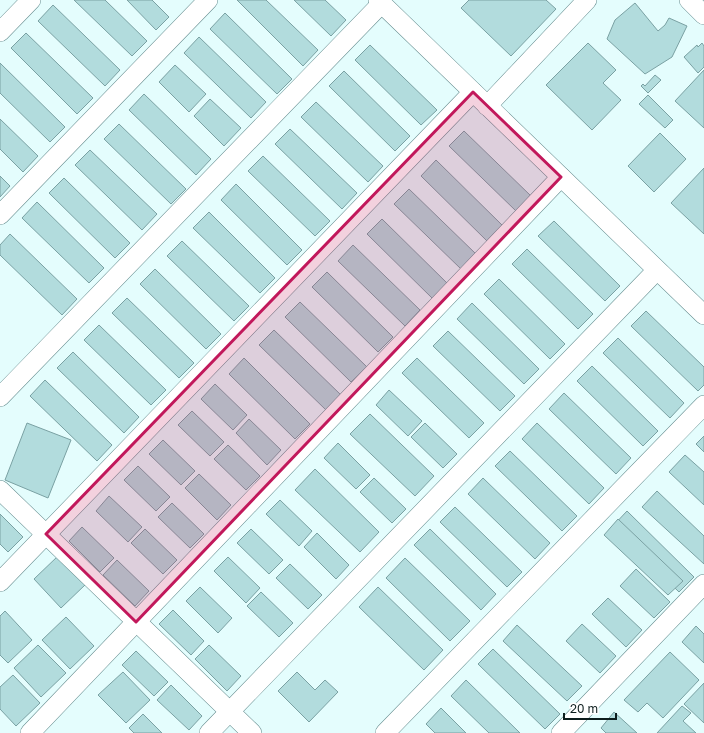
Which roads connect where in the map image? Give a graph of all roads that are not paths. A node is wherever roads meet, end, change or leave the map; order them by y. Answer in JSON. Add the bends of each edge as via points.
{"nodes":[{"id":1,"x":31,"y":0,"type":"edge"},
{"id":2,"x":208,"y":0,"type":"edge"},
{"id":3,"x":587,"y":0,"type":"edge"},
{"id":4,"x":689,"y":0,"type":"edge"},
{"id":5,"x":380,"y":2,"type":"edge"},
{"id":6,"x":704,"y":15,"type":"edge"},
{"id":7,"x":0,"y":32,"type":"edge"},
{"id":8,"x":473,"y":92,"type":"junction"},
{"id":9,"x":487,"y":106,"type":"junction"},
{"id":10,"x":561,"y":177,"type":"junction"},
{"id":11,"x":0,"y":215,"type":"edge"},
{"id":12,"x":657,"y":270,"type":"junction"},
{"id":13,"x":702,"y":309,"type":"edge"},
{"id":14,"x":0,"y":397,"type":"edge"},
{"id":15,"x":704,"y":405,"type":"edge"},
{"id":16,"x":0,"y":490,"type":"edge"},
{"id":17,"x":46,"y":534,"type":"junction"},
{"id":18,"x":0,"y":582,"type":"edge"},
{"id":19,"x":704,"y":584,"type":"edge"},
{"id":20,"x":136,"y":622,"type":"junction"},
{"id":21,"x":229,"y":712,"type":"junction"},
{"id":22,"x":30,"y":733,"type":"edge"},
{"id":23,"x":209,"y":733,"type":"edge"},
{"id":24,"x":252,"y":733,"type":"edge"},
{"id":25,"x":386,"y":733,"type":"edge"},
{"id":26,"x":561,"y":733,"type":"edge"}],
"edges":[{"from":1,"to":7,"type":"street"},
{"from":2,"to":11,"type":"street"},
{"from":3,"to":9,"type":"street"},
{"from":4,"to":6,"type":"street"},
{"from":5,"to":8,"type":"street"},
{"from":5,"to":14,"type":"street"},
{"from":8,"to":9,"type":"street"},
{"from":8,"to":17,"type":"street"},
{"from":9,"to":10,"type":"street"},
{"from":10,"to":12,"type":"street"},
{"from":10,"to":20,"type":"street"},
{"from":12,"to":13,"type":"street"},
{"from":12,"to":21,"type":"street"},
{"from":15,"to":25,"type":"street"},
{"from":16,"to":17,"type":"street"},
{"from":17,"to":18,"type":"street"},
{"from":17,"to":20,"type":"street"},
{"from":19,"to":26,"type":"street"},
{"from":20,"to":21,"type":"street"},
{"from":20,"to":22,"type":"street"},
{"from":21,"to":23,"type":"street"},
{"from":21,"to":24,"type":"street"}]}
